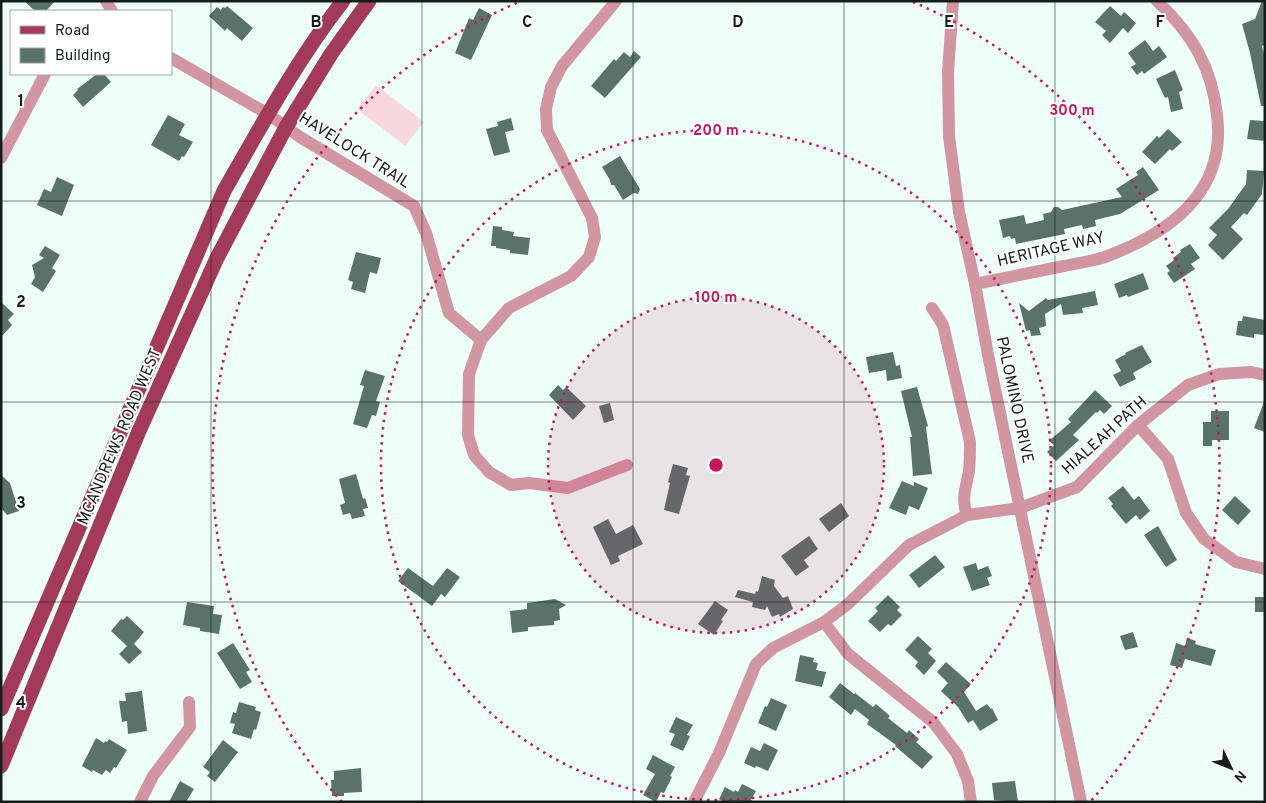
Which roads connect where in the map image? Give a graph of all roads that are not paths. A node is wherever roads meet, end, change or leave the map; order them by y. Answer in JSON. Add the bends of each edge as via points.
{"nodes":[{"id":1,"x":343,"y":1,"type":"edge"},
{"id":2,"x":369,"y":1,"type":"edge"},
{"id":3,"x":616,"y":1,"type":"edge"},
{"id":4,"x":953,"y":1,"type":"edge"},
{"id":5,"x":1157,"y":1,"type":"edge"},
{"id":6,"x":172,"y":59,"type":"edge"},
{"id":7,"x":44,"y":75,"type":"edge"},
{"id":8,"x":268,"y":114,"type":"junction"},
{"id":9,"x":286,"y":127,"type":"junction"},
{"id":10,"x":1,"y":158,"type":"edge"},
{"id":11,"x":975,"y":284,"type":"junction"},
{"id":12,"x":932,"y":308,"type":"dead end"},
{"id":13,"x":481,"y":340,"type":"junction"},
{"id":14,"x":1265,"y":375,"type":"edge"},
{"id":15,"x":1138,"y":425,"type":"junction"},
{"id":16,"x":627,"y":465,"type":"dead end"},
{"id":17,"x":1020,"y":508,"type":"junction"},
{"id":18,"x":967,"y":515,"type":"junction"},
{"id":19,"x":1265,"y":570,"type":"edge"},
{"id":20,"x":824,"y":622,"type":"junction"},
{"id":21,"x":190,"y":702,"type":"dead end"},
{"id":22,"x":1,"y":708,"type":"edge"},
{"id":23,"x":1,"y":766,"type":"edge"},
{"id":24,"x":140,"y":802,"type":"edge"},
{"id":25,"x":694,"y":802,"type":"edge"},
{"id":26,"x":971,"y":802,"type":"edge"},
{"id":27,"x":1081,"y":802,"type":"edge"}],
"edges":[{"from":1,"to":8,"type":"main road","name":"MCANDREWS ROAD WEST"},
{"from":2,"to":9,"type":"main road","name":"MCANDREWS ROAD WEST"},
{"from":3,"to":13,"type":"street","via":[[562,66],[551,87],[546,109],[547,130],[592,218],[595,237],[589,257],[571,276],[509,308]]},
{"from":4,"to":11,"type":"street","name":"PALOMINO DRIVE","via":[[948,72],[949,136],[959,212]]},
{"from":5,"to":11,"type":"street","name":"HERITAGE WAY","via":[[1190,38],[1205,64],[1215,94],[1219,127],[1216,159],[1204,188],[1186,211],[1160,232],[1104,257]]},
{"from":6,"to":8,"type":"street","name":"HAVELOCK TRAIL"},
{"from":7,"to":10,"type":"street"},
{"from":8,"to":9,"type":"street","name":"HAVELOCK TRAIL"},
{"from":8,"to":22,"type":"main road","name":"MCANDREWS ROAD WEST","via":[[224,191]]},
{"from":9,"to":13,"type":"street","name":"HAVELOCK TRAIL","via":[[414,206],[426,233],[449,313]]},
{"from":9,"to":23,"type":"main road","name":"MCANDREWS ROAD WEST","via":[[217,258],[139,431]]},
{"from":11,"to":17,"type":"street","name":"PALOMINO DRIVE"},
{"from":12,"to":18,"type":"street","via":[[943,325],[970,442],[971,458],[964,492]]},
{"from":13,"to":16,"type":"street","via":[[469,374],[468,435],[474,455],[489,472],[510,484],[568,488]]},
{"from":14,"to":15,"type":"street","name":"HIALEAH PATH","via":[[1251,372],[1219,374],[1188,385]]},
{"from":15,"to":17,"type":"street","name":"HIALEAH PATH","via":[[1077,487]]},
{"from":15,"to":19,"type":"street","via":[[1168,459],[1186,512],[1204,539],[1236,562]]},
{"from":17,"to":18,"type":"street","name":"HIALEAH PATH"},
{"from":17,"to":27,"type":"street","name":"PALOMINO DRIVE"},
{"from":18,"to":20,"type":"street","name":"HIALEAH PATH","via":[[909,545],[848,604]]},
{"from":20,"to":25,"type":"street","name":"HIALEAH PATH","via":[[773,648],[756,664],[719,753]]},
{"from":20,"to":26,"type":"street","via":[[848,654],[933,722],[957,754],[968,781]]},
{"from":21,"to":24,"type":"street","via":[[190,727],[152,776]]}]}
